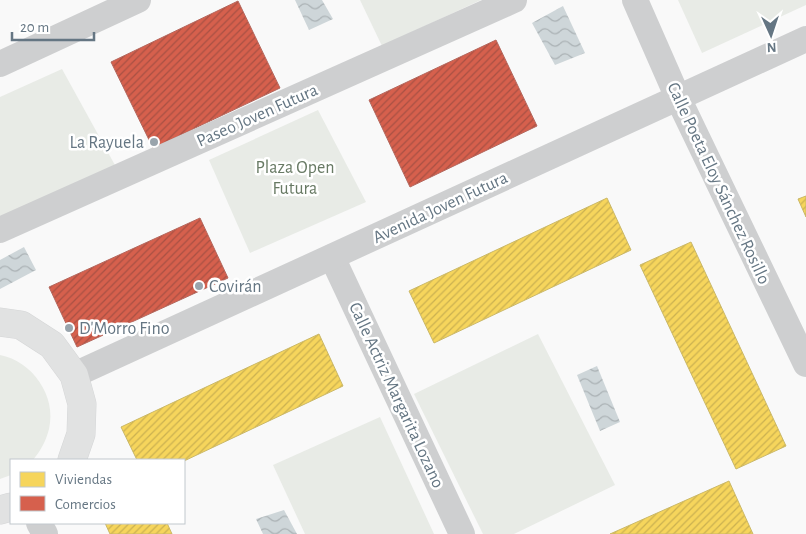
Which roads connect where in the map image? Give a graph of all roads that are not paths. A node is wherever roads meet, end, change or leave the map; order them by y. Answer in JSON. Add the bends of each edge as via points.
{"nodes":[{"id":1,"x":138,"y":0,"type":"edge"},
{"id":2,"x":514,"y":0,"type":"edge"},
{"id":3,"x":635,"y":0,"type":"edge"},
{"id":4,"x":806,"y":39,"type":"edge"},
{"id":5,"x":0,"y":64,"type":"edge"},
{"id":6,"x":678,"y":98,"type":"junction"},
{"id":7,"x":0,"y":230,"type":"edge"},
{"id":8,"x":332,"y":257,"type":"junction"},
{"id":9,"x":0,"y":322,"type":"edge"},
{"id":10,"x":806,"y":364,"type":"edge"},
{"id":11,"x":74,"y":375,"type":"junction"},
{"id":12,"x":72,"y":459,"type":"edge"},
{"id":13,"x":462,"y":534,"type":"edge"}],
"edges":[{"from":1,"to":5,"type":"street"},
{"from":2,"to":7,"type":"street","name":"Paseo Joven Futura"},
{"from":3,"to":6,"type":"street","name":"Calle Poeta Eloy Sánchez Rosillo"},
{"from":4,"to":6,"type":"street","name":"Avenida Joven Futura"},
{"from":6,"to":8,"type":"street","name":"Avenida Joven Futura"},
{"from":6,"to":10,"type":"street","name":"Calle Poeta Eloy Sánchez Rosillo"},
{"from":8,"to":11,"type":"street","name":"Avenida Joven Futura"},
{"from":8,"to":13,"type":"street","name":"Calle Actriz Margarita Lozano"},
{"from":9,"to":11,"type":"street","via":[[21,325],[52,345]]},
{"from":11,"to":12,"type":"street","via":[[82,404],[82,424]]}]}
